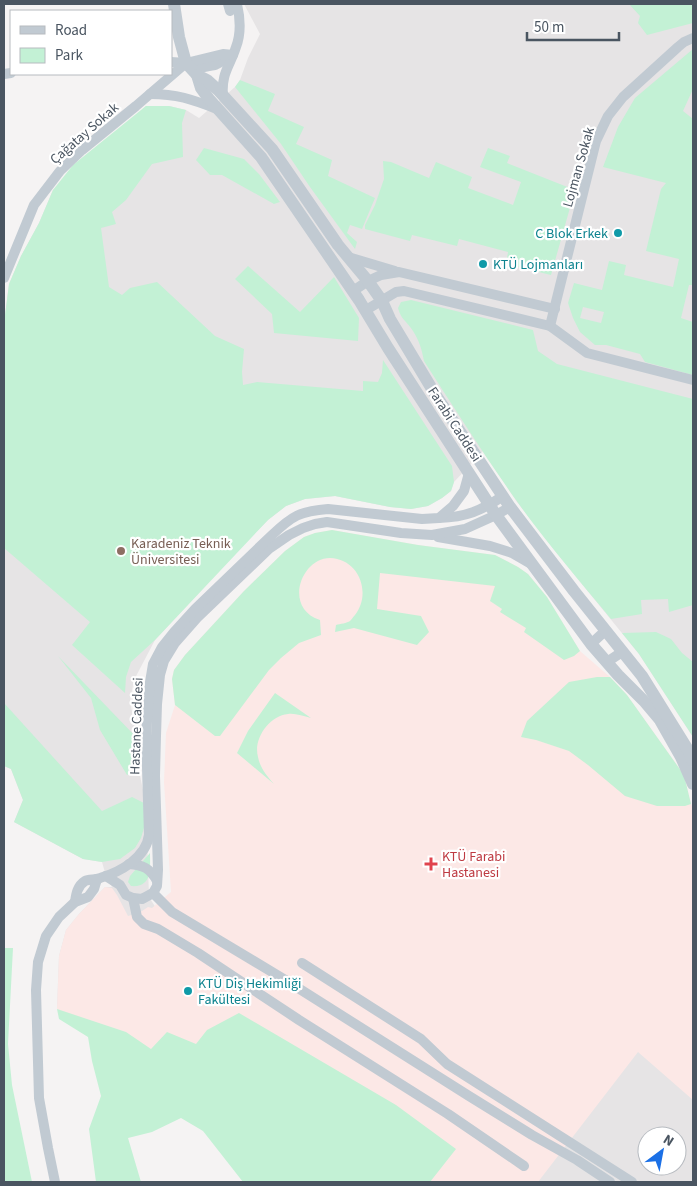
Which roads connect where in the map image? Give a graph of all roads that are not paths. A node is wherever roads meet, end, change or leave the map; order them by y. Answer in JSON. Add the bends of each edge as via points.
{"nodes":[{"id":1,"x":174,"y":4,"type":"edge"},
{"id":2,"x":231,"y":6,"type":"edge"},
{"id":3,"x":693,"y":38,"type":"edge"},
{"id":4,"x":232,"y":55,"type":"junction"},
{"id":5,"x":172,"y":62,"type":"edge"},
{"id":6,"x":186,"y":63,"type":"junction"},
{"id":7,"x":197,"y":76,"type":"junction"},
{"id":8,"x":150,"y":94,"type":"junction"},
{"id":9,"x":223,"y":96,"type":"junction"},
{"id":10,"x":218,"y":109,"type":"junction"},
{"id":11,"x":348,"y":257,"type":"junction"},
{"id":12,"x":399,"y":272,"type":"junction"},
{"id":13,"x":4,"y":278,"type":"edge"},
{"id":14,"x":368,"y":281,"type":"junction"},
{"id":15,"x":353,"y":291,"type":"junction"},
{"id":16,"x":382,"y":301,"type":"junction"},
{"id":17,"x":366,"y":310,"type":"junction"},
{"id":18,"x":555,"y":310,"type":"junction"},
{"id":19,"x":550,"y":326,"type":"junction"},
{"id":20,"x":693,"y":380,"type":"edge"},
{"id":21,"x":469,"y":473,"type":"junction"},
{"id":22,"x":506,"y":501,"type":"junction"},
{"id":23,"x":493,"y":510,"type":"junction"},
{"id":24,"x":440,"y":518,"type":"junction"},
{"id":25,"x":432,"y":536,"type":"junction"},
{"id":26,"x":535,"y":566,"type":"junction"},
{"id":27,"x":605,"y":631,"type":"junction"},
{"id":28,"x":591,"y":644,"type":"junction"},
{"id":29,"x":622,"y":652,"type":"junction"},
{"id":30,"x":607,"y":662,"type":"junction"},
{"id":31,"x":693,"y":761,"type":"edge"},
{"id":32,"x":693,"y":784,"type":"edge"},
{"id":33,"x":125,"y":867,"type":"junction"},
{"id":34,"x":101,"y":878,"type":"junction"},
{"id":35,"x":157,"y":881,"type":"junction"},
{"id":36,"x":120,"y":885,"type":"junction"},
{"id":37,"x":153,"y":893,"type":"junction"},
{"id":38,"x":133,"y":898,"type":"junction"},
{"id":39,"x":302,"y":963,"type":"dead end"},
{"id":40,"x":524,"y":1166,"type":"dead end"},
{"id":41,"x":55,"y":1182,"type":"edge"},
{"id":42,"x":610,"y":1182,"type":"edge"},
{"id":43,"x":632,"y":1182,"type":"edge"}],
"edges":[{"from":1,"to":6,"type":"street","name":"Farabi Caddesi"},
{"from":2,"to":4,"type":"street","via":[[240,14],[237,45]]},
{"from":3,"to":18,"type":"street","name":"Lojman Sokak","via":[[678,47],[608,116],[596,140]]},
{"from":4,"to":6,"type":"street","via":[[204,67]]},
{"from":4,"to":9,"type":"street","via":[[222,82]]},
{"from":5,"to":6,"type":"street"},
{"from":6,"to":7,"type":"street","name":"Farabi Caddesi"},
{"from":6,"to":8,"type":"street","name":"Çağatay Sokak"},
{"from":7,"to":9,"type":"street","name":"Farabi Caddesi","via":[[207,80]]},
{"from":7,"to":10,"type":"street","name":"Farabi Caddesi","via":[[201,88]]},
{"from":8,"to":10,"type":"street","via":[[173,94]]},
{"from":8,"to":13,"type":"street","name":"Çağatay Sokak","via":[[60,172],[34,205]]},
{"from":9,"to":11,"type":"street","name":"Farabi Caddesi","via":[[272,149]]},
{"from":10,"to":15,"type":"street","name":"Farabi Caddesi","via":[[261,157]]},
{"from":11,"to":12,"type":"street"},
{"from":11,"to":14,"type":"street","name":"Farabi Caddesi"},
{"from":12,"to":14,"type":"street"},
{"from":12,"to":18,"type":"street"},
{"from":14,"to":15,"type":"street"},
{"from":14,"to":16,"type":"street","name":"Farabi Caddesi"},
{"from":15,"to":17,"type":"street","name":"Farabi Caddesi"},
{"from":16,"to":17,"type":"street"},
{"from":16,"to":19,"type":"street","via":[[404,291]]},
{"from":16,"to":22,"type":"street","name":"Farabi Caddesi","via":[[435,394]]},
{"from":17,"to":21,"type":"street","name":"Farabi Caddesi"},
{"from":18,"to":19,"type":"street","name":"Lojman Sokak"},
{"from":19,"to":20,"type":"street","via":[[587,353]]},
{"from":21,"to":23,"type":"street","name":"Farabi Caddesi"},
{"from":21,"to":24,"type":"street","via":[[464,492]]},
{"from":22,"to":23,"type":"street","name":"Hastane Caddesi"},
{"from":22,"to":27,"type":"street","name":"Farabi Caddesi"},
{"from":23,"to":24,"type":"street","name":"Hastane Caddesi"},
{"from":23,"to":25,"type":"street","name":"Hastane Caddesi","via":[[465,529]]},
{"from":23,"to":26,"type":"street","name":"Farabi Caddesi"},
{"from":24,"to":33,"type":"street","name":"Hastane Caddesi","via":[[328,509],[298,514],[272,534],[174,632],[153,664],[150,682],[146,734],[148,843],[145,850]]},
{"from":25,"to":26,"type":"street","name":"Hastane Caddesi","via":[[490,546],[512,553]]},
{"from":25,"to":35,"type":"street","name":"Hastane Caddesi","via":[[327,522],[303,528],[270,548],[175,643],[164,661],[157,704]]},
{"from":26,"to":28,"type":"street","name":"Farabi Caddesi"},
{"from":27,"to":28,"type":"street"},
{"from":27,"to":29,"type":"street","name":"Farabi Caddesi"},
{"from":28,"to":30,"type":"street","name":"Farabi Caddesi"},
{"from":29,"to":30,"type":"street"},
{"from":29,"to":31,"type":"street","name":"Farabi Caddesi","via":[[642,676]]},
{"from":30,"to":32,"type":"street","name":"Farabi Caddesi","via":[[660,720]]},
{"from":33,"to":34,"type":"street","name":"Hastane Caddesi"},
{"from":33,"to":35,"type":"street","via":[[142,866],[153,873]]},
{"from":33,"to":36,"type":"street","via":[[119,878]]},
{"from":34,"to":36,"type":"street"},
{"from":34,"to":41,"type":"street","via":[[88,897],[75,902],[59,917],[46,936],[38,962],[39,1098]]},
{"from":35,"to":37,"type":"street","name":"Hastane Caddesi"},
{"from":36,"to":38,"type":"street","via":[[126,895]]},
{"from":37,"to":38,"type":"street","via":[[142,899]]},
{"from":37,"to":42,"type":"street","via":[[172,912]]},
{"from":38,"to":40,"type":"street","via":[[137,917],[144,924],[198,953]]},
{"from":39,"to":43,"type":"street","via":[[421,1038],[447,1064]]}]}
